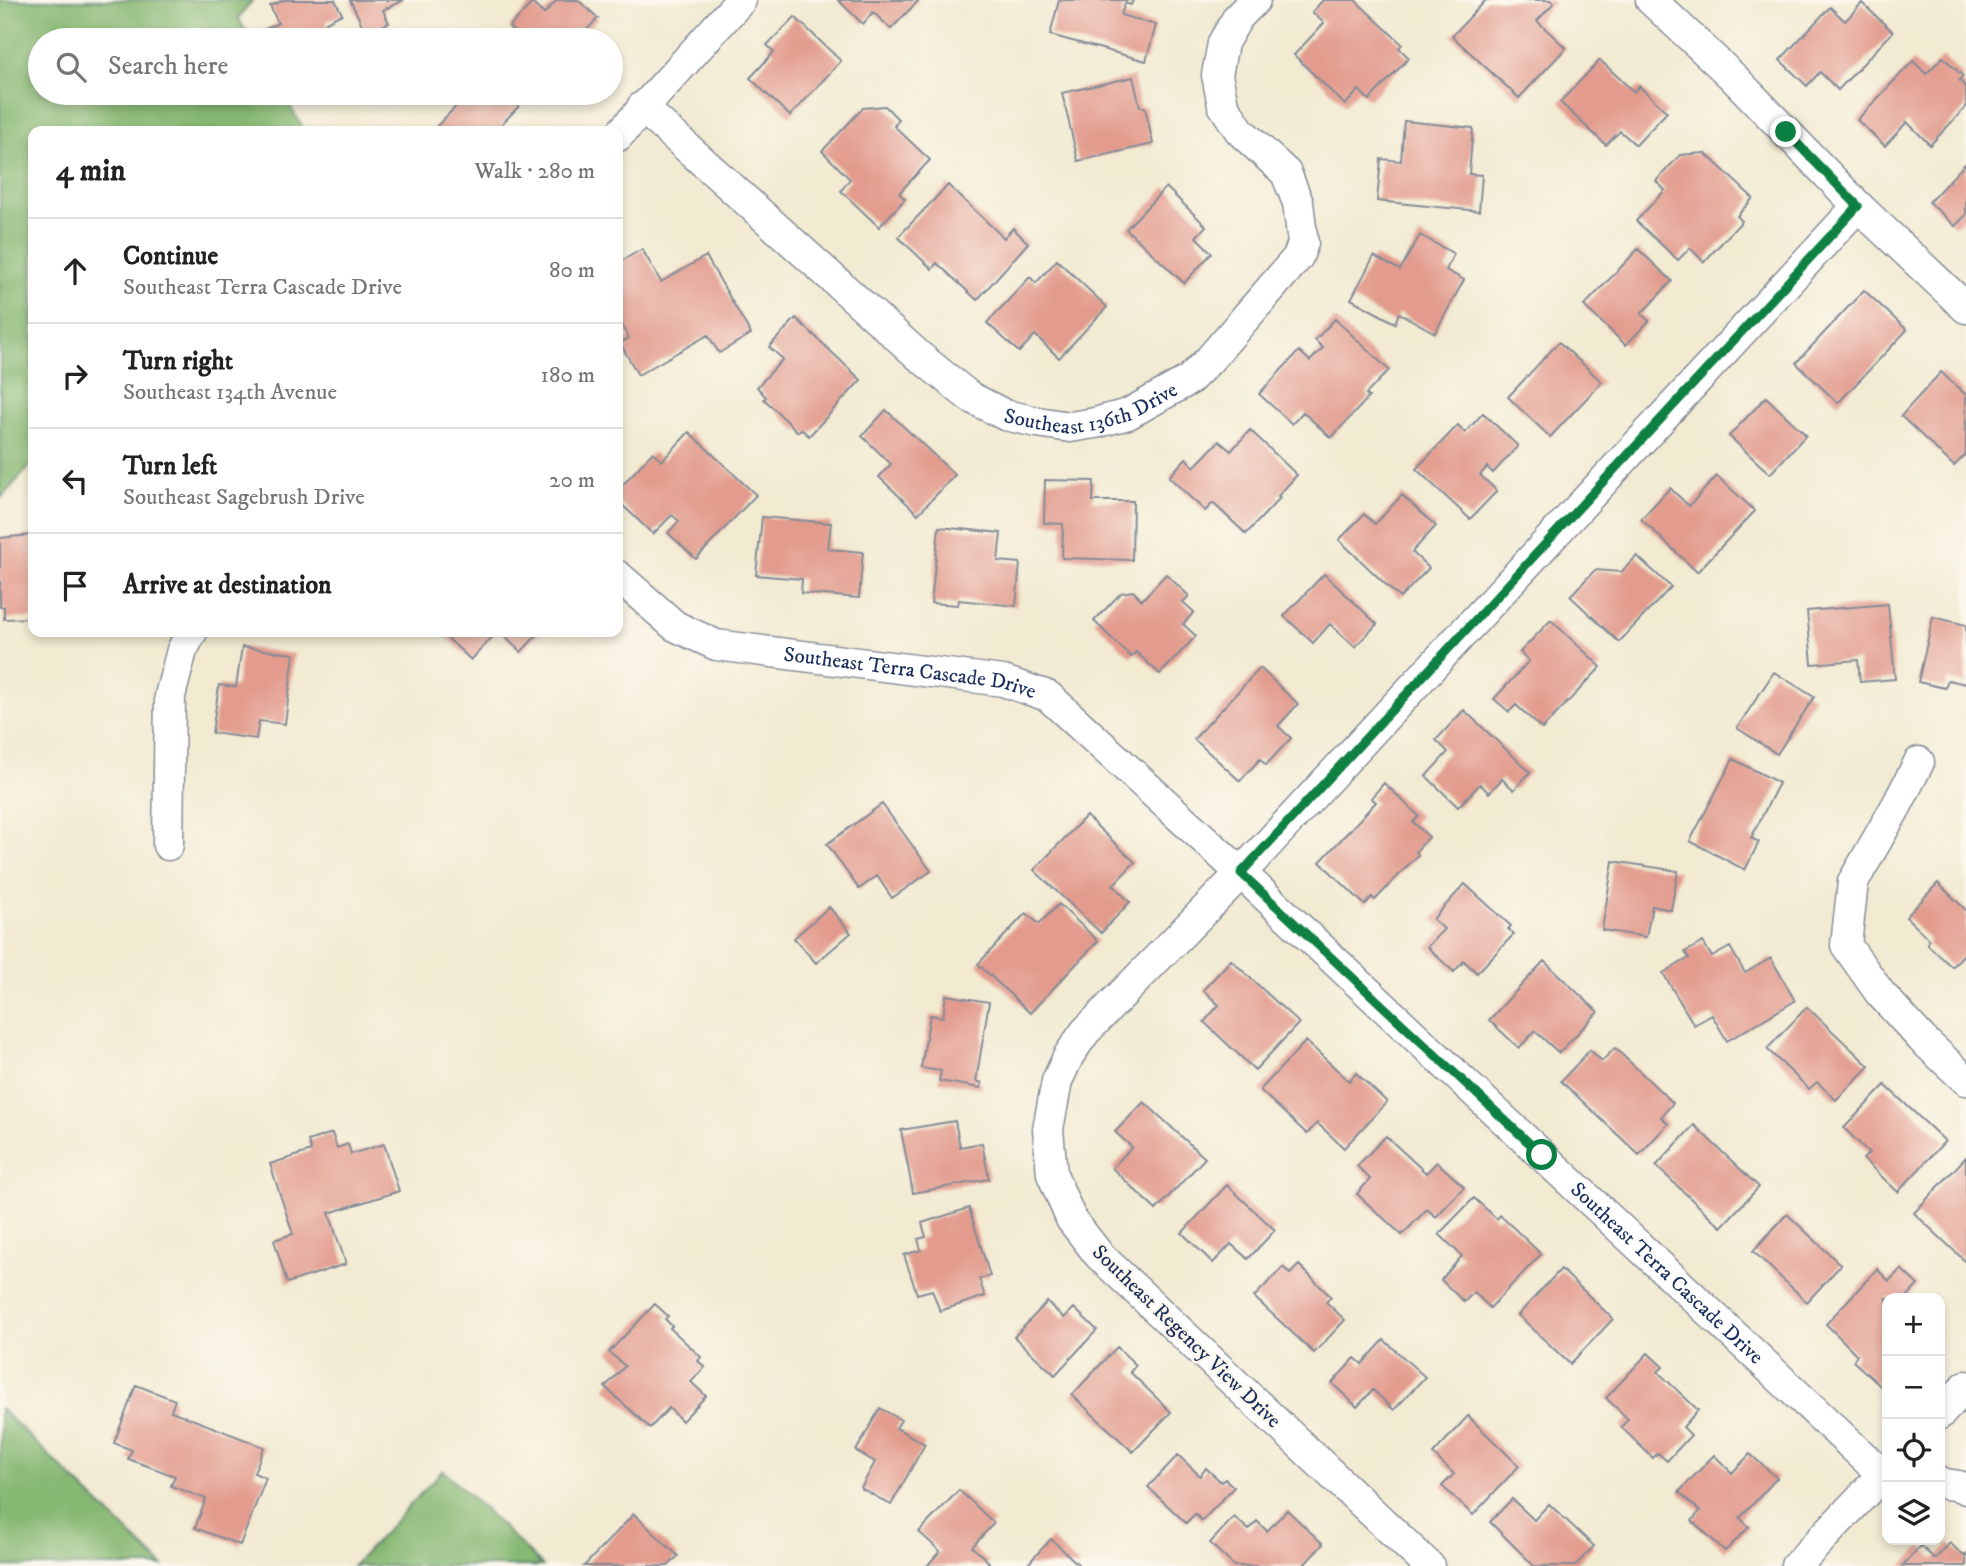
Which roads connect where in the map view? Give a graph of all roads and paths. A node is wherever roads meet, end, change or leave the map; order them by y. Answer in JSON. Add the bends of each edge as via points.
{"nodes":[{"id":1,"x":741,"y":0,"type":"edge"},
{"id":2,"x":1255,"y":0,"type":"edge"},
{"id":3,"x":1651,"y":0,"type":"edge"},
{"id":4,"x":642,"y":107,"type":"junction"},
{"id":5,"x":623,"y":130,"type":"edge"},
{"id":6,"x":1858,"y":206,"type":"junction"},
{"id":7,"x":1966,"y":307,"type":"edge"},
{"id":8,"x":623,"y":580,"type":"edge"},
{"id":9,"x":189,"y":637,"type":"edge"},
{"id":10,"x":1919,"y":762,"type":"dead end"},
{"id":11,"x":169,"y":845,"type":"dead end"},
{"id":12,"x":1241,"y":873,"type":"junction"},
{"id":13,"x":1966,"y":1080,"type":"edge"},
{"id":14,"x":1966,"y":1386,"type":"edge"},
{"id":15,"x":1945,"y":1409,"type":"edge"},
{"id":16,"x":1882,"y":1470,"type":"edge"},
{"id":17,"x":1882,"y":1478,"type":"edge"},
{"id":18,"x":1945,"y":1484,"type":"edge"},
{"id":19,"x":1966,"y":1489,"type":"edge"},
{"id":20,"x":1429,"y":1566,"type":"edge"},
{"id":21,"x":1796,"y":1566,"type":"edge"}],
"edges":[{"from":1,"to":4,"type":"street"},
{"from":2,"to":4,"type":"street","name":"Southeast 136th Drive","via":[[1223,43],[1217,75],[1223,105],[1240,131],[1286,173],[1298,203],[1301,250],[1189,380],[1129,414],[1095,423],[1070,427],[1037,422],[1005,415],[970,397]]},
{"from":3,"to":6,"type":"street"},
{"from":4,"to":5,"type":"street"},
{"from":6,"to":7,"type":"street"},
{"from":6,"to":12,"type":"street","name":"Southeast Regency View Drive"},
{"from":8,"to":12,"type":"street","name":"Southeast Terra Cascade Drive","via":[[675,626],[716,645],[1003,681],[1048,696]]},
{"from":9,"to":11,"type":"street","via":[[170,696]]},
{"from":10,"to":13,"type":"street","via":[[1853,882],[1846,945],[1880,993]]},
{"from":12,"to":16,"type":"street","name":"Southeast Terra Cascade Drive"},
{"from":12,"to":20,"type":"street","name":"Southeast Regency View Drive","via":[[1085,1032],[1069,1055],[1057,1081],[1048,1129],[1052,1174],[1071,1219],[1099,1255]]},
{"from":14,"to":15,"type":"street"},
{"from":17,"to":21,"type":"street"},
{"from":18,"to":19,"type":"street"}]}
